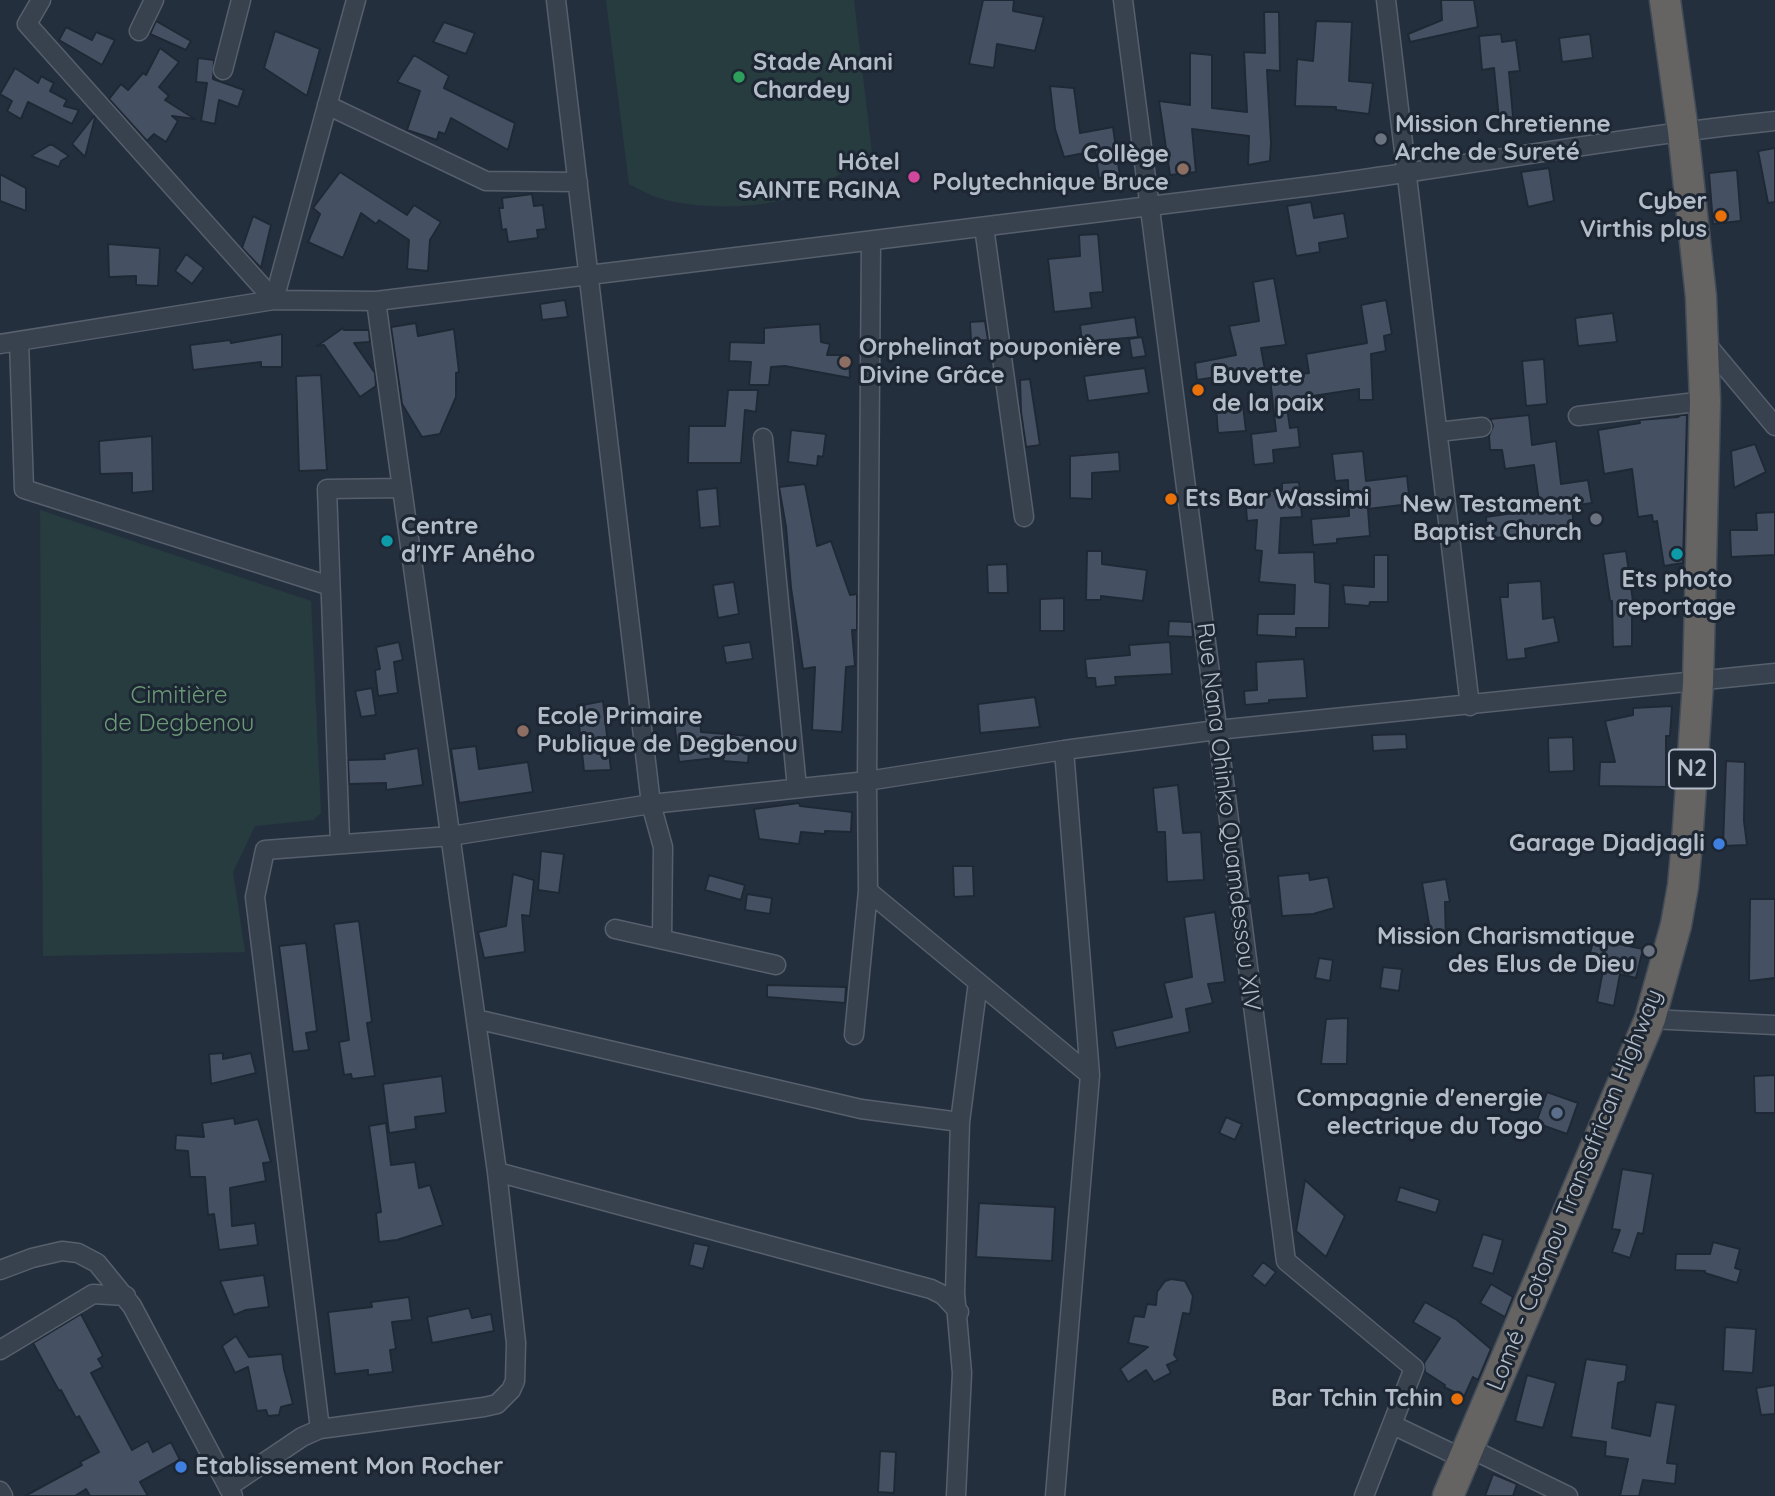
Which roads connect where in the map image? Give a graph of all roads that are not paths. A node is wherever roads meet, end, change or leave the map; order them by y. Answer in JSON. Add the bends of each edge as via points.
{"nodes":[{"id":1,"x":41,"y":0,"type":"edge"},
{"id":2,"x":154,"y":0,"type":"edge"},
{"id":3,"x":241,"y":0,"type":"edge"},
{"id":4,"x":356,"y":0,"type":"edge"},
{"id":5,"x":556,"y":0,"type":"edge"},
{"id":6,"x":1123,"y":0,"type":"edge"},
{"id":7,"x":1386,"y":0,"type":"edge"},
{"id":8,"x":1665,"y":0,"type":"edge"},
{"id":9,"x":139,"y":31,"type":"dead end"},
{"id":10,"x":223,"y":70,"type":"dead end"},
{"id":11,"x":327,"y":105,"type":"junction"},
{"id":12,"x":1775,"y":121,"type":"edge"},
{"id":13,"x":1682,"y":131,"type":"junction"},
{"id":14,"x":1407,"y":173,"type":"junction"},
{"id":15,"x":578,"y":182,"type":"junction"},
{"id":16,"x":1150,"y":206,"type":"junction"},
{"id":17,"x":984,"y":227,"type":"junction"},
{"id":18,"x":871,"y":240,"type":"junction"},
{"id":19,"x":589,"y":274,"type":"junction"},
{"id":20,"x":274,"y":300,"type":"junction"},
{"id":21,"x":376,"y":301,"type":"junction"},
{"id":22,"x":1703,"y":340,"type":"junction"},
{"id":23,"x":19,"y":341,"type":"junction"},
{"id":24,"x":0,"y":344,"type":"edge"},
{"id":25,"x":1705,"y":401,"type":"junction"},
{"id":26,"x":1578,"y":416,"type":"dead end"},
{"id":27,"x":1775,"y":426,"type":"edge"},
{"id":28,"x":1482,"y":427,"type":"dead end"},
{"id":29,"x":1438,"y":432,"type":"junction"},
{"id":30,"x":763,"y":438,"type":"dead end"},
{"id":31,"x":402,"y":488,"type":"junction"},
{"id":32,"x":1024,"y":517,"type":"dead end"},
{"id":33,"x":330,"y":586,"type":"junction"},
{"id":34,"x":1775,"y":673,"type":"edge"},
{"id":35,"x":1698,"y":683,"type":"junction"},
{"id":36,"x":1470,"y":706,"type":"junction"},
{"id":37,"x":1217,"y":730,"type":"junction"},
{"id":38,"x":1064,"y":750,"type":"junction"},
{"id":39,"x":867,"y":781,"type":"junction"},
{"id":40,"x":797,"y":788,"type":"junction"},
{"id":41,"x":651,"y":804,"type":"junction"},
{"id":42,"x":452,"y":836,"type":"junction"},
{"id":43,"x":340,"y":844,"type":"junction"},
{"id":44,"x":868,"y":891,"type":"junction"},
{"id":45,"x":615,"y":929,"type":"dead end"},
{"id":46,"x":662,"y":939,"type":"junction"},
{"id":47,"x":776,"y":965,"type":"dead end"},
{"id":48,"x":978,"y":982,"type":"junction"},
{"id":49,"x":476,"y":1019,"type":"junction"},
{"id":50,"x":1650,"y":1019,"type":"junction"},
{"id":51,"x":1775,"y":1025,"type":"edge"},
{"id":52,"x":854,"y":1035,"type":"dead end"},
{"id":53,"x":1090,"y":1075,"type":"junction"},
{"id":54,"x":960,"y":1122,"type":"junction"},
{"id":55,"x":497,"y":1172,"type":"junction"},
{"id":56,"x":958,"y":1256,"type":"junction"},
{"id":57,"x":0,"y":1270,"type":"edge"},
{"id":58,"x":931,"y":1289,"type":"junction"},
{"id":59,"x":126,"y":1296,"type":"junction"},
{"id":60,"x":957,"y":1320,"type":"junction"},
{"id":61,"x":0,"y":1350,"type":"edge"},
{"id":62,"x":1392,"y":1425,"type":"junction"},
{"id":63,"x":320,"y":1429,"type":"junction"},
{"id":64,"x":1466,"y":1453,"type":"junction"},
{"id":65,"x":0,"y":1491,"type":"edge"},
{"id":66,"x":231,"y":1491,"type":"edge"},
{"id":67,"x":3,"y":1496,"type":"edge"},
{"id":68,"x":956,"y":1496,"type":"edge"},
{"id":69,"x":1055,"y":1496,"type":"edge"},
{"id":70,"x":1364,"y":1496,"type":"edge"},
{"id":71,"x":1448,"y":1496,"type":"edge"},
{"id":72,"x":1568,"y":1496,"type":"edge"}],
"edges":[{"from":1,"to":20,"type":"street","via":[[27,24]]},
{"from":2,"to":9,"type":"street"},
{"from":3,"to":10,"type":"street"},
{"from":4,"to":11,"type":"street"},
{"from":5,"to":15,"type":"street"},
{"from":6,"to":16,"type":"street","name":"Rue Nana Ohinko Quamdessou XIV"},
{"from":7,"to":14,"type":"street"},
{"from":8,"to":13,"type":"highway","name":"Lomé - Cotonou Transafrican Highway","number":"N2"},
{"from":11,"to":15,"type":"street","via":[[486,181]]},
{"from":11,"to":20,"type":"street"},
{"from":12,"to":13,"type":"street"},
{"from":13,"to":14,"type":"street"},
{"from":13,"to":22,"type":"highway","name":"Lomé - Cotonou Transafrican Highway","number":"N2"},
{"from":14,"to":16,"type":"street"},
{"from":14,"to":29,"type":"street"},
{"from":15,"to":19,"type":"street"},
{"from":16,"to":17,"type":"street"},
{"from":16,"to":37,"type":"street","name":"Rue Nana Ohinko Quamdessou XIV"},
{"from":17,"to":18,"type":"street"},
{"from":17,"to":32,"type":"street"},
{"from":18,"to":19,"type":"street"},
{"from":18,"to":39,"type":"street"},
{"from":19,"to":21,"type":"street"},
{"from":19,"to":41,"type":"street"},
{"from":20,"to":21,"type":"street"},
{"from":20,"to":23,"type":"street"},
{"from":21,"to":31,"type":"street"},
{"from":22,"to":25,"type":"highway","name":"Lomé - Cotonou Transafrican Highway","number":"N2"},
{"from":22,"to":27,"type":"street"},
{"from":23,"to":24,"type":"street"},
{"from":23,"to":33,"type":"street","via":[[24,489]]},
{"from":25,"to":26,"type":"street"},
{"from":25,"to":35,"type":"highway","name":"Lomé - Cotonou Transafrican Highway","number":"N2"},
{"from":28,"to":29,"type":"street"},
{"from":29,"to":36,"type":"street"},
{"from":30,"to":40,"type":"street"},
{"from":31,"to":33,"type":"street","via":[[327,489]]},
{"from":31,"to":42,"type":"street"},
{"from":33,"to":43,"type":"street"},
{"from":34,"to":35,"type":"street"},
{"from":35,"to":36,"type":"street"},
{"from":35,"to":50,"type":"highway","name":"Lomé - Cotonou Transafrican Highway","number":"N2","via":[[1683,886]]},
{"from":36,"to":37,"type":"street"},
{"from":37,"to":38,"type":"street"},
{"from":37,"to":62,"type":"street","name":"Rue Nana Ohinko Quamdessou XIV","via":[[1286,1261],[1414,1368]]},
{"from":38,"to":39,"type":"street"},
{"from":38,"to":53,"type":"street"},
{"from":39,"to":40,"type":"street"},
{"from":39,"to":44,"type":"street"},
{"from":40,"to":41,"type":"street"},
{"from":41,"to":42,"type":"street"},
{"from":41,"to":46,"type":"street","via":[[663,847]]},
{"from":42,"to":43,"type":"street"},
{"from":42,"to":49,"type":"street"},
{"from":43,"to":63,"type":"street","via":[[265,850],[255,897]]},
{"from":44,"to":48,"type":"street"},
{"from":44,"to":52,"type":"street"},
{"from":45,"to":46,"type":"street"},
{"from":46,"to":47,"type":"street"},
{"from":48,"to":53,"type":"street"},
{"from":48,"to":54,"type":"street"},
{"from":49,"to":54,"type":"street","via":[[861,1109]]},
{"from":49,"to":55,"type":"street"},
{"from":50,"to":51,"type":"street"},
{"from":50,"to":64,"type":"highway","name":"Lomé - Cotonou Transafrican Highway","number":"N2"},
{"from":53,"to":69,"type":"street"},
{"from":54,"to":56,"type":"street"},
{"from":55,"to":58,"type":"street"},
{"from":55,"to":63,"type":"street","via":[[516,1343],[511,1390],[497,1404],[484,1407]]},
{"from":56,"to":58,"type":"street","via":[[956,1270]]},
{"from":56,"to":60,"type":"street"},
{"from":57,"to":59,"type":"street","via":[[62,1251],[78,1253],[97,1264]]},
{"from":58,"to":60,"type":"street","via":[[955,1307],[961,1315]]},
{"from":59,"to":61,"type":"street","via":[[93,1294]]},
{"from":59,"to":66,"type":"street"},
{"from":60,"to":68,"type":"street","via":[[962,1373]]},
{"from":62,"to":64,"type":"street"},
{"from":62,"to":70,"type":"street"},
{"from":63,"to":66,"type":"street"},
{"from":64,"to":71,"type":"highway","name":"Lomé - Cotonou Transafrican Highway","number":"N2"},
{"from":64,"to":72,"type":"street"},
{"from":65,"to":67,"type":"street"}]}
